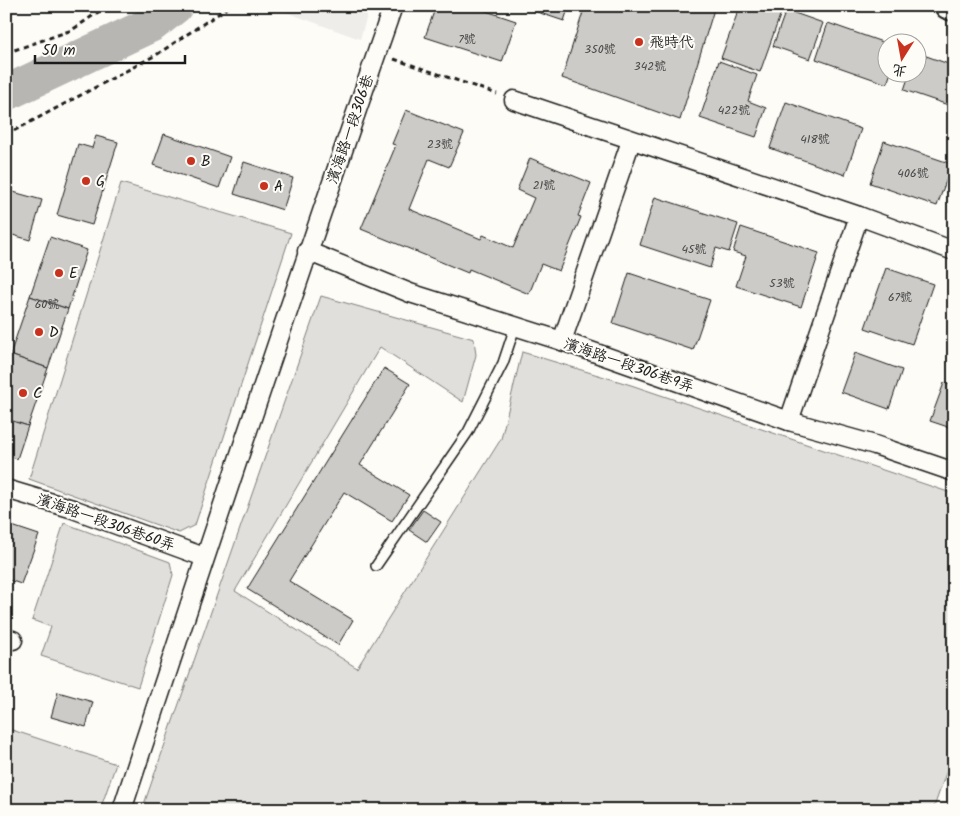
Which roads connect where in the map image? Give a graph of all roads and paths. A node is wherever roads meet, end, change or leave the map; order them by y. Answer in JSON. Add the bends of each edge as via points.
{"nodes":[{"id":1,"x":107,"y":6,"type":"edge"},
{"id":2,"x":230,"y":6,"type":"edge"},
{"id":3,"x":393,"y":6,"type":"edge"},
{"id":4,"x":948,"y":6,"type":"edge"},
{"id":5,"x":954,"y":8,"type":"edge"},
{"id":6,"x":6,"y":53,"type":"edge"},
{"id":7,"x":377,"y":53,"type":"junction"},
{"id":8,"x":514,"y":100,"type":"joint"},
{"id":9,"x":6,"y":135,"type":"edge"},
{"id":10,"x":631,"y":141,"type":"junction"},
{"id":11,"x":858,"y":216,"type":"junction"},
{"id":12,"x":307,"y":251,"type":"junction"},
{"id":13,"x":954,"y":251,"type":"edge"},
{"id":14,"x":515,"y":327,"type":"junction"},
{"id":15,"x":562,"y":341,"type":"junction"},
{"id":16,"x":789,"y":421,"type":"junction"},
{"id":17,"x":954,"y":472,"type":"edge"},
{"id":18,"x":6,"y":489,"type":"edge"},
{"id":19,"x":204,"y":557,"type":"junction"},
{"id":20,"x":376,"y":566,"type":"dead end"},
{"id":21,"x":122,"y":810,"type":"edge"}],
"edges":[{"from":1,"to":6,"type":"path","via":[[72,30]]},
{"from":2,"to":9,"type":"path","via":[[156,55]]},
{"from":3,"to":7,"type":"street","name":"濱海路一段306巷"},
{"from":4,"to":5,"type":"street"},
{"from":7,"to":8,"type":"path"},
{"from":7,"to":12,"type":"street","name":"濱海路一段306巷"},
{"from":8,"to":10,"type":"street"},
{"from":10,"to":11,"type":"street"},
{"from":10,"to":15,"type":"street"},
{"from":11,"to":13,"type":"street"},
{"from":11,"to":16,"type":"street"},
{"from":12,"to":14,"type":"street","name":"濱海路一段306巷9弄","via":[[410,293]]},
{"from":12,"to":19,"type":"street","name":"濱海路一段306巷"},
{"from":14,"to":15,"type":"street","name":"濱海路一段306巷9弄"},
{"from":14,"to":20,"type":"lane","via":[[503,363],[468,432]]},
{"from":15,"to":16,"type":"street","name":"濱海路一段306巷9弄"},
{"from":16,"to":17,"type":"street","name":"濱海路一段306巷9弄"},
{"from":18,"to":19,"type":"street","name":"濱海路一段306巷60弄","via":[[73,509]]},
{"from":19,"to":21,"type":"street","name":"濱海路一段306巷"}]}
